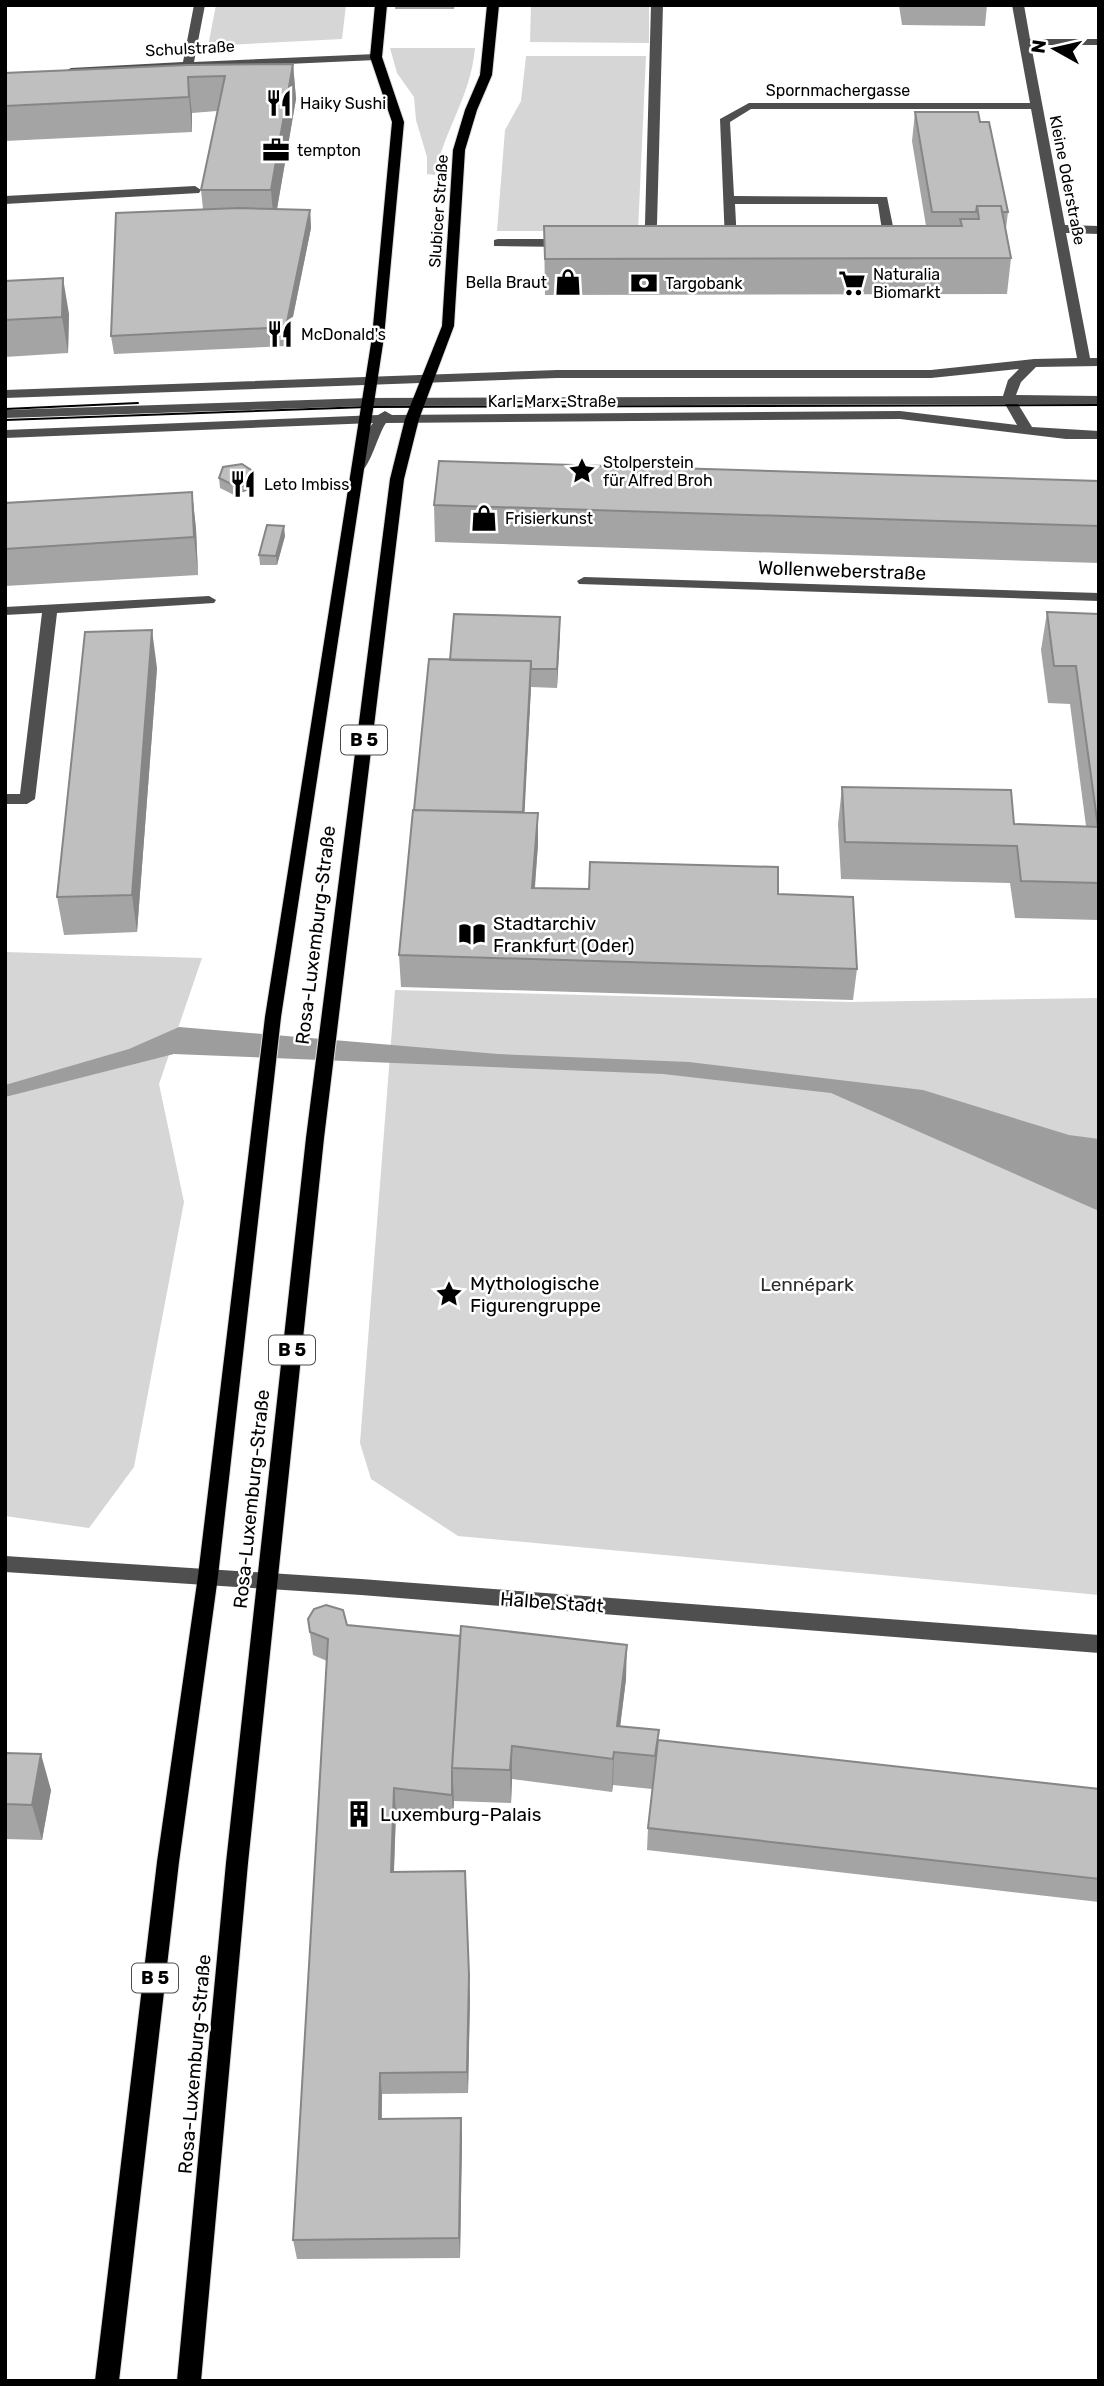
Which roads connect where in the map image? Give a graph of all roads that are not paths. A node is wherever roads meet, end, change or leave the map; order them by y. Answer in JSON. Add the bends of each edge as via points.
{"nodes":[{"id":1,"x":200,"y":5,"type":"edge"},
{"id":2,"x":381,"y":5,"type":"edge"},
{"id":3,"x":493,"y":5,"type":"edge"},
{"id":4,"x":657,"y":5,"type":"edge"},
{"id":5,"x":1018,"y":5,"type":"edge"},
{"id":6,"x":1024,"y":42,"type":"junction"},
{"id":7,"x":1099,"y":42,"type":"edge"},
{"id":8,"x":376,"y":57,"type":"junction"},
{"id":9,"x":188,"y":64,"type":"junction"},
{"id":10,"x":58,"y":71,"type":"edge"},
{"id":11,"x":1036,"y":107,"type":"junction"},
{"id":12,"x":195,"y":190,"type":"dead end"},
{"id":13,"x":5,"y":200,"type":"edge"},
{"id":14,"x":729,"y":200,"type":"junction"},
{"id":15,"x":1061,"y":229,"type":"junction"},
{"id":16,"x":1099,"y":230,"type":"edge"},
{"id":17,"x":661,"y":242,"type":"edge"},
{"id":18,"x":717,"y":242,"type":"edge"},
{"id":19,"x":863,"y":242,"type":"edge"},
{"id":20,"x":498,"y":243,"type":"dead end"},
{"id":21,"x":579,"y":243,"type":"edge"},
{"id":22,"x":378,"y":338,"type":"joint"},
{"id":23,"x":1084,"y":362,"type":"junction"},
{"id":24,"x":1099,"y":362,"type":"edge"},
{"id":25,"x":1034,"y":363,"type":"junction"},
{"id":26,"x":428,"y":379,"type":"junction"},
{"id":27,"x":377,"y":380,"type":"junction"},
{"id":28,"x":5,"y":394,"type":"edge"},
{"id":29,"x":1010,"y":400,"type":"junction"},
{"id":30,"x":1099,"y":400,"type":"edge"},
{"id":31,"x":368,"y":402,"type":"junction"},
{"id":32,"x":402,"y":402,"type":"junction"},
{"id":33,"x":418,"y":402,"type":"junction"},
{"id":34,"x":5,"y":414,"type":"edge"},
{"id":35,"x":365,"y":419,"type":"junction"},
{"id":36,"x":380,"y":419,"type":"junction"},
{"id":37,"x":412,"y":419,"type":"junction"},
{"id":38,"x":1027,"y":429,"type":"junction"},
{"id":39,"x":5,"y":434,"type":"edge"},
{"id":40,"x":1099,"y":435,"type":"edge"},
{"id":41,"x":356,"y":479,"type":"junction"},
{"id":42,"x":584,"y":581,"type":"dead end"},
{"id":43,"x":1099,"y":597,"type":"edge"},
{"id":44,"x":209,"y":600,"type":"dead end"},
{"id":45,"x":50,"y":609,"type":"junction"},
{"id":46,"x":5,"y":611,"type":"edge"},
{"id":47,"x":5,"y":799,"type":"edge"},
{"id":48,"x":5,"y":1564,"type":"edge"},
{"id":49,"x":208,"y":1576,"type":"junction"},
{"id":50,"x":267,"y":1582,"type":"junction"},
{"id":51,"x":1099,"y":1644,"type":"edge"},
{"id":52,"x":107,"y":2381,"type":"edge"},
{"id":53,"x":189,"y":2381,"type":"edge"}],
"edges":[{"from":1,"to":9,"type":"street"},
{"from":2,"to":8,"type":"main road"},
{"from":3,"to":26,"type":"main road","name":"Slubicer Straße","number":"B 5","via":[[486,75],[459,150],[448,326]]},
{"from":4,"to":17,"type":"street","via":[[651,224],[640,242]]},
{"from":5,"to":6,"type":"street","name":"Kleine Oderstraße"},
{"from":6,"to":7,"type":"street"},
{"from":6,"to":11,"type":"street","name":"Kleine Oderstraße"},
{"from":8,"to":9,"type":"street","name":"Schulstraße"},
{"from":8,"to":22,"type":"main road","via":[[398,122]]},
{"from":9,"to":10,"type":"street","name":"Schulstraße"},
{"from":11,"to":14,"type":"street","name":"Spornmachergasse","via":[[749,106],[724,121]]},
{"from":11,"to":15,"type":"street","name":"Kleine Oderstraße"},
{"from":12,"to":13,"type":"street"},
{"from":14,"to":18,"type":"street","name":"Spornmachergasse","via":[[737,242]]},
{"from":14,"to":19,"type":"street","via":[[883,200],[890,241]]},
{"from":15,"to":16,"type":"street"},
{"from":15,"to":23,"type":"street","name":"Kleine Oderstraße"},
{"from":20,"to":21,"type":"street"},
{"from":22,"to":27,"type":"street"},
{"from":23,"to":24,"type":"street","name":"Karl-Marx-Straße"},
{"from":23,"to":25,"type":"street","name":"Karl-Marx-Straße"},
{"from":25,"to":26,"type":"street","name":"Karl-Marx-Straße","via":[[931,374],[556,374]]},
{"from":25,"to":29,"type":"street","via":[[1014,378]]},
{"from":26,"to":27,"type":"street","name":"Karl-Marx-Straße"},
{"from":26,"to":33,"type":"main road","name":"Rosa-Luxemburg-Straße","number":"B 5"},
{"from":27,"to":28,"type":"street","name":"Karl-Marx-Straße"},
{"from":27,"to":31,"type":"main road","name":"Rosa-Luxemburg-Straße","number":"B 5"},
{"from":27,"to":32,"type":"street"},
{"from":29,"to":30,"type":"street"},
{"from":29,"to":33,"type":"street"},
{"from":29,"to":38,"type":"street"},
{"from":31,"to":32,"type":"street"},
{"from":31,"to":34,"type":"street"},
{"from":31,"to":35,"type":"main road","name":"Rosa-Luxemburg-Straße","number":"B 5"},
{"from":32,"to":33,"type":"street"},
{"from":32,"to":36,"type":"street"},
{"from":33,"to":37,"type":"main road","name":"Rosa-Luxemburg-Straße","number":"B 5"},
{"from":35,"to":36,"type":"street","name":"Karl-Marx-Straße"},
{"from":35,"to":39,"type":"street","name":"Karl-Marx-Straße"},
{"from":35,"to":41,"type":"main road","name":"Rosa-Luxemburg-Straße","number":"B 5"},
{"from":36,"to":37,"type":"street","name":"Karl-Marx-Straße"},
{"from":36,"to":41,"type":"street"},
{"from":37,"to":38,"type":"street","name":"Karl-Marx-Straße","via":[[900,415]]},
{"from":37,"to":50,"type":"main road","name":"Rosa-Luxemburg-Straße","number":"B 5","via":[[397,479],[331,1000]]},
{"from":38,"to":40,"type":"street","name":"Karl-Marx-Straße"},
{"from":41,"to":49,"type":"main road","name":"Rosa-Luxemburg-Straße","number":"B 5","via":[[276,998]]},
{"from":42,"to":43,"type":"street","name":"Wollenweberstraße"},
{"from":44,"to":45,"type":"street"},
{"from":45,"to":46,"type":"street"},
{"from":45,"to":47,"type":"street","via":[[27,799]]},
{"from":48,"to":49,"type":"street","name":"Halbe Stadt"},
{"from":49,"to":50,"type":"street","name":"Halbe Stadt"},
{"from":49,"to":52,"type":"main road","name":"Rosa-Luxemburg-Straße","number":"B 5","via":[[168,1862]]},
{"from":50,"to":51,"type":"street","name":"Halbe Stadt"},
{"from":50,"to":53,"type":"main road","name":"Rosa-Luxemburg-Straße","number":"B 5"}]}
